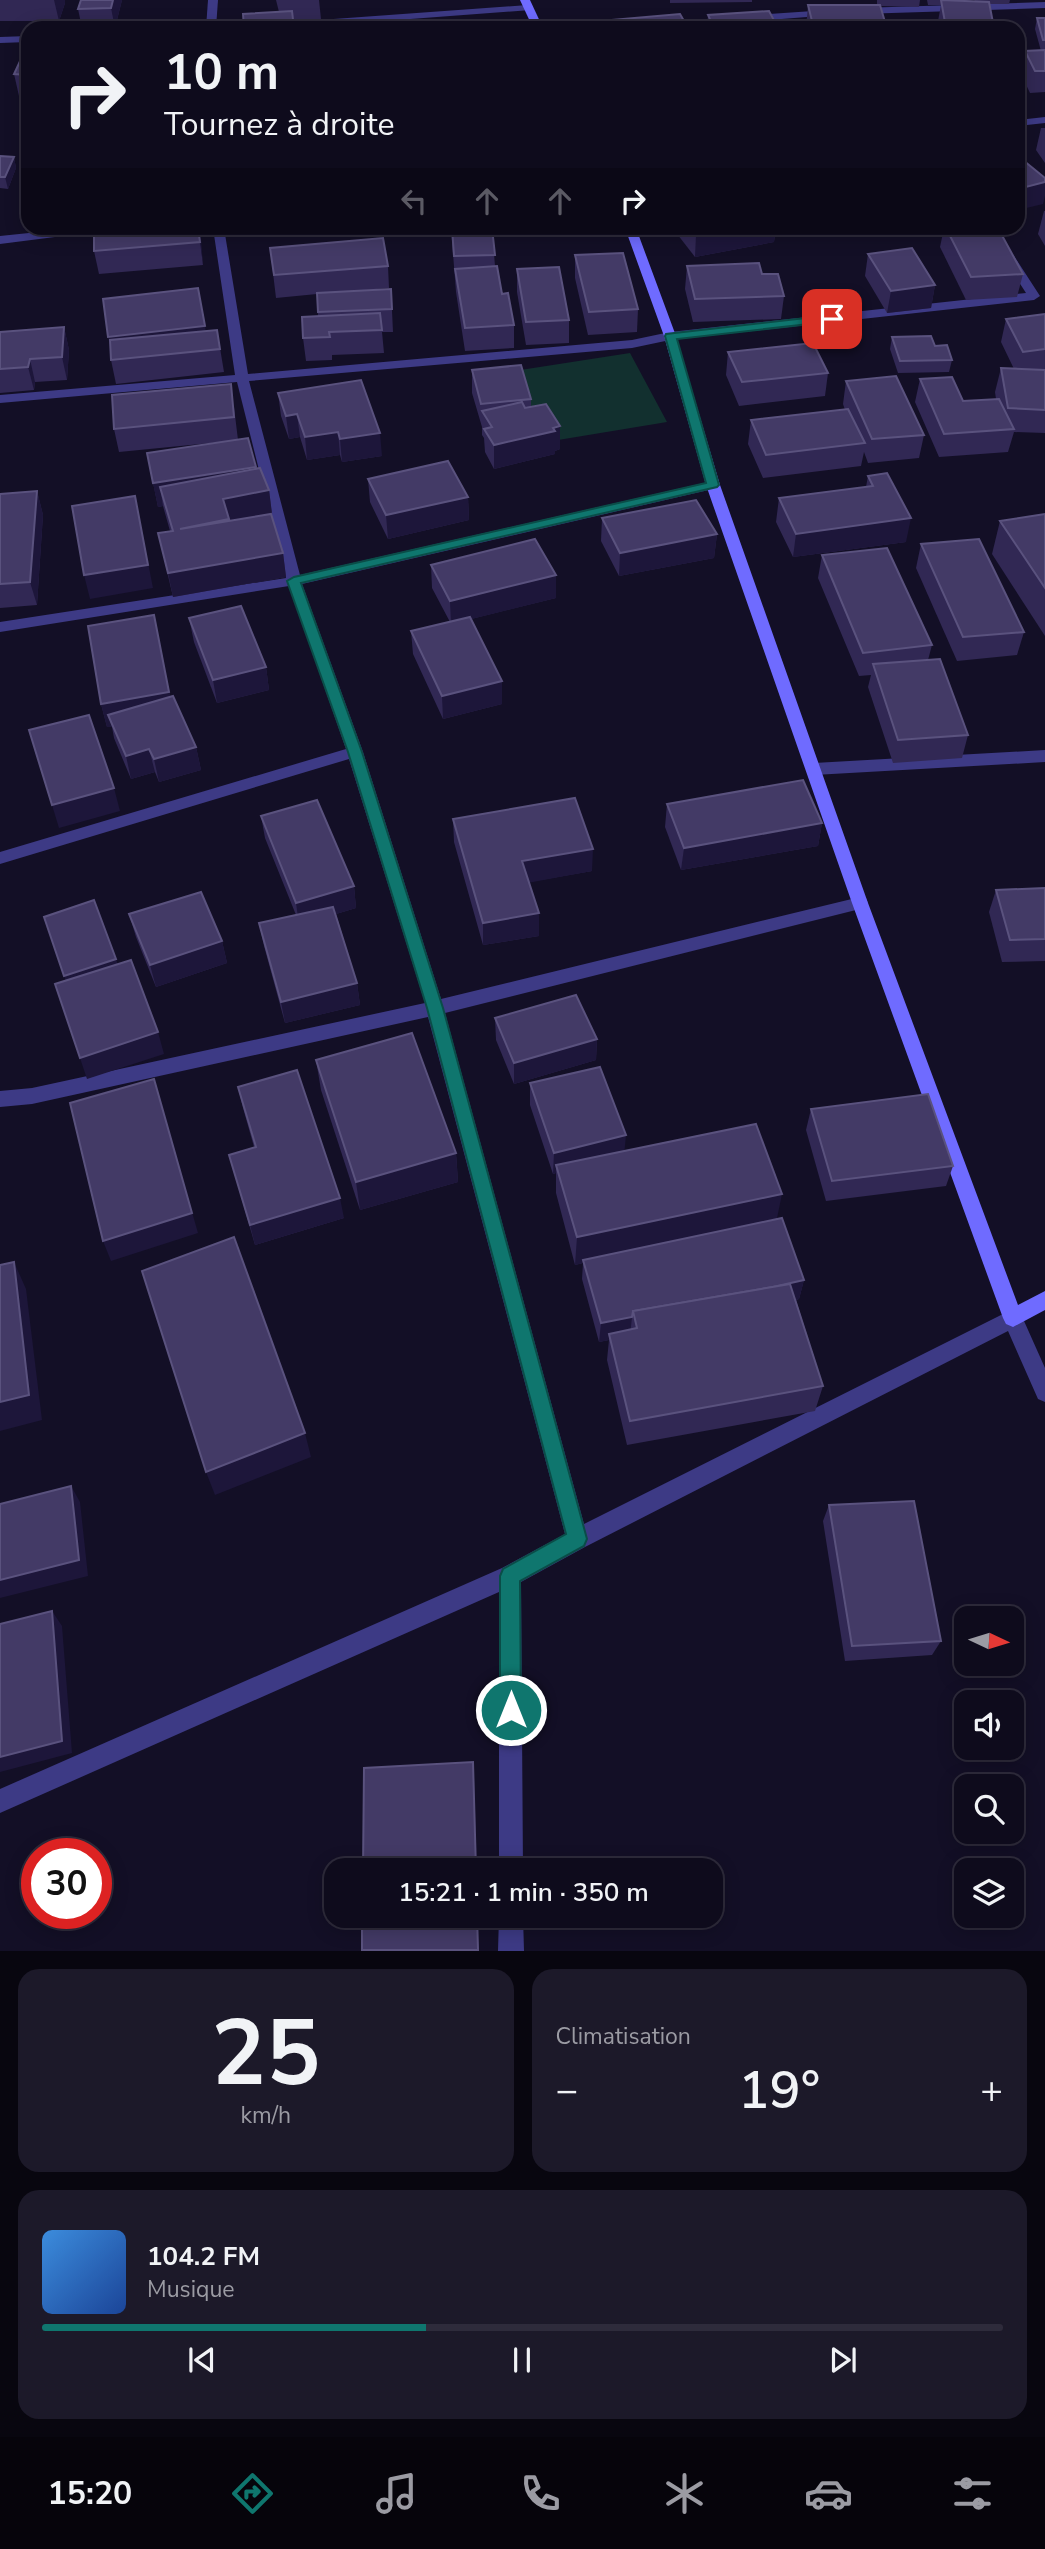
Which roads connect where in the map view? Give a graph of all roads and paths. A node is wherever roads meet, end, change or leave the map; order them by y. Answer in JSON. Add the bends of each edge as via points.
{"nodes":[{"id":1,"x":213,"y":0,"type":"edge"},
{"id":2,"x":527,"y":4,"type":"edge"},
{"id":3,"x":1045,"y":5,"type":"edge"},
{"id":4,"x":835,"y":12,"type":"edge"},
{"id":5,"x":848,"y":12,"type":"edge"},
{"id":6,"x":212,"y":21,"type":"edge"},
{"id":7,"x":330,"y":21,"type":"edge"},
{"id":8,"x":535,"y":21,"type":"edge"},
{"id":9,"x":772,"y":21,"type":"edge"},
{"id":10,"x":21,"y":38,"type":"edge"},
{"id":11,"x":0,"y":40,"type":"edge"},
{"id":12,"x":1045,"y":120,"type":"edge"},
{"id":13,"x":1025,"y":121,"type":"edge"},
{"id":14,"x":42,"y":235,"type":"edge"},
{"id":15,"x":219,"y":235,"type":"edge"},
{"id":16,"x":633,"y":235,"type":"edge"},
{"id":17,"x":0,"y":240,"type":"edge"},
{"id":18,"x":1004,"y":250,"type":"edge"},
{"id":19,"x":670,"y":336,"type":"junction"},
{"id":20,"x":242,"y":377,"type":"junction"},
{"id":21,"x":0,"y":399,"type":"edge"},
{"id":22,"x":713,"y":485,"type":"junction"},
{"id":23,"x":294,"y":581,"type":"junction"},
{"id":24,"x":0,"y":627,"type":"edge"},
{"id":25,"x":355,"y":752,"type":"junction"},
{"id":26,"x":1045,"y":756,"type":"edge"},
{"id":27,"x":814,"y":769,"type":"junction"},
{"id":28,"x":0,"y":858,"type":"edge"},
{"id":29,"x":860,"y":902,"type":"junction"},
{"id":30,"x":435,"y":1008,"type":"junction"},
{"id":31,"x":0,"y":1099,"type":"edge"},
{"id":32,"x":1045,"y":1300,"type":"edge"},
{"id":33,"x":1013,"y":1318,"type":"junction"},
{"id":34,"x":1045,"y":1392,"type":"edge"},
{"id":35,"x":577,"y":1539,"type":"junction"},
{"id":36,"x":510,"y":1576,"type":"junction"},
{"id":37,"x":0,"y":1801,"type":"edge"},
{"id":38,"x":511,"y":1858,"type":"edge"},
{"id":39,"x":511,"y":1928,"type":"edge"},
{"id":40,"x":511,"y":1951,"type":"edge"}],
"edges":[{"from":1,"to":6,"type":"street"},
{"from":2,"to":7,"type":"street"},
{"from":2,"to":8,"type":"street"},
{"from":3,"to":5,"type":"street"},
{"from":4,"to":9,"type":"street","via":[[767,13]]},
{"from":10,"to":11,"type":"street"},
{"from":12,"to":13,"type":"street"},
{"from":14,"to":17,"type":"street"},
{"from":15,"to":20,"type":"street"},
{"from":16,"to":19,"type":"street"},
{"from":18,"to":19,"type":"street","via":[[1034,296]]},
{"from":19,"to":20,"type":"street","via":[[632,344]]},
{"from":19,"to":22,"type":"street"},
{"from":20,"to":21,"type":"street"},
{"from":20,"to":23,"type":"street"},
{"from":22,"to":23,"type":"street"},
{"from":22,"to":27,"type":"street"},
{"from":23,"to":24,"type":"street"},
{"from":23,"to":25,"type":"street"},
{"from":25,"to":28,"type":"street"},
{"from":25,"to":30,"type":"street"},
{"from":26,"to":27,"type":"street"},
{"from":27,"to":29,"type":"street"},
{"from":29,"to":30,"type":"street"},
{"from":29,"to":33,"type":"street"},
{"from":30,"to":31,"type":"street","via":[[32,1096]]},
{"from":30,"to":35,"type":"street"},
{"from":32,"to":33,"type":"street"},
{"from":33,"to":34,"type":"street"},
{"from":33,"to":35,"type":"street"},
{"from":35,"to":36,"type":"street"},
{"from":36,"to":37,"type":"street"},
{"from":36,"to":38,"type":"street"},
{"from":39,"to":40,"type":"street"}]}
